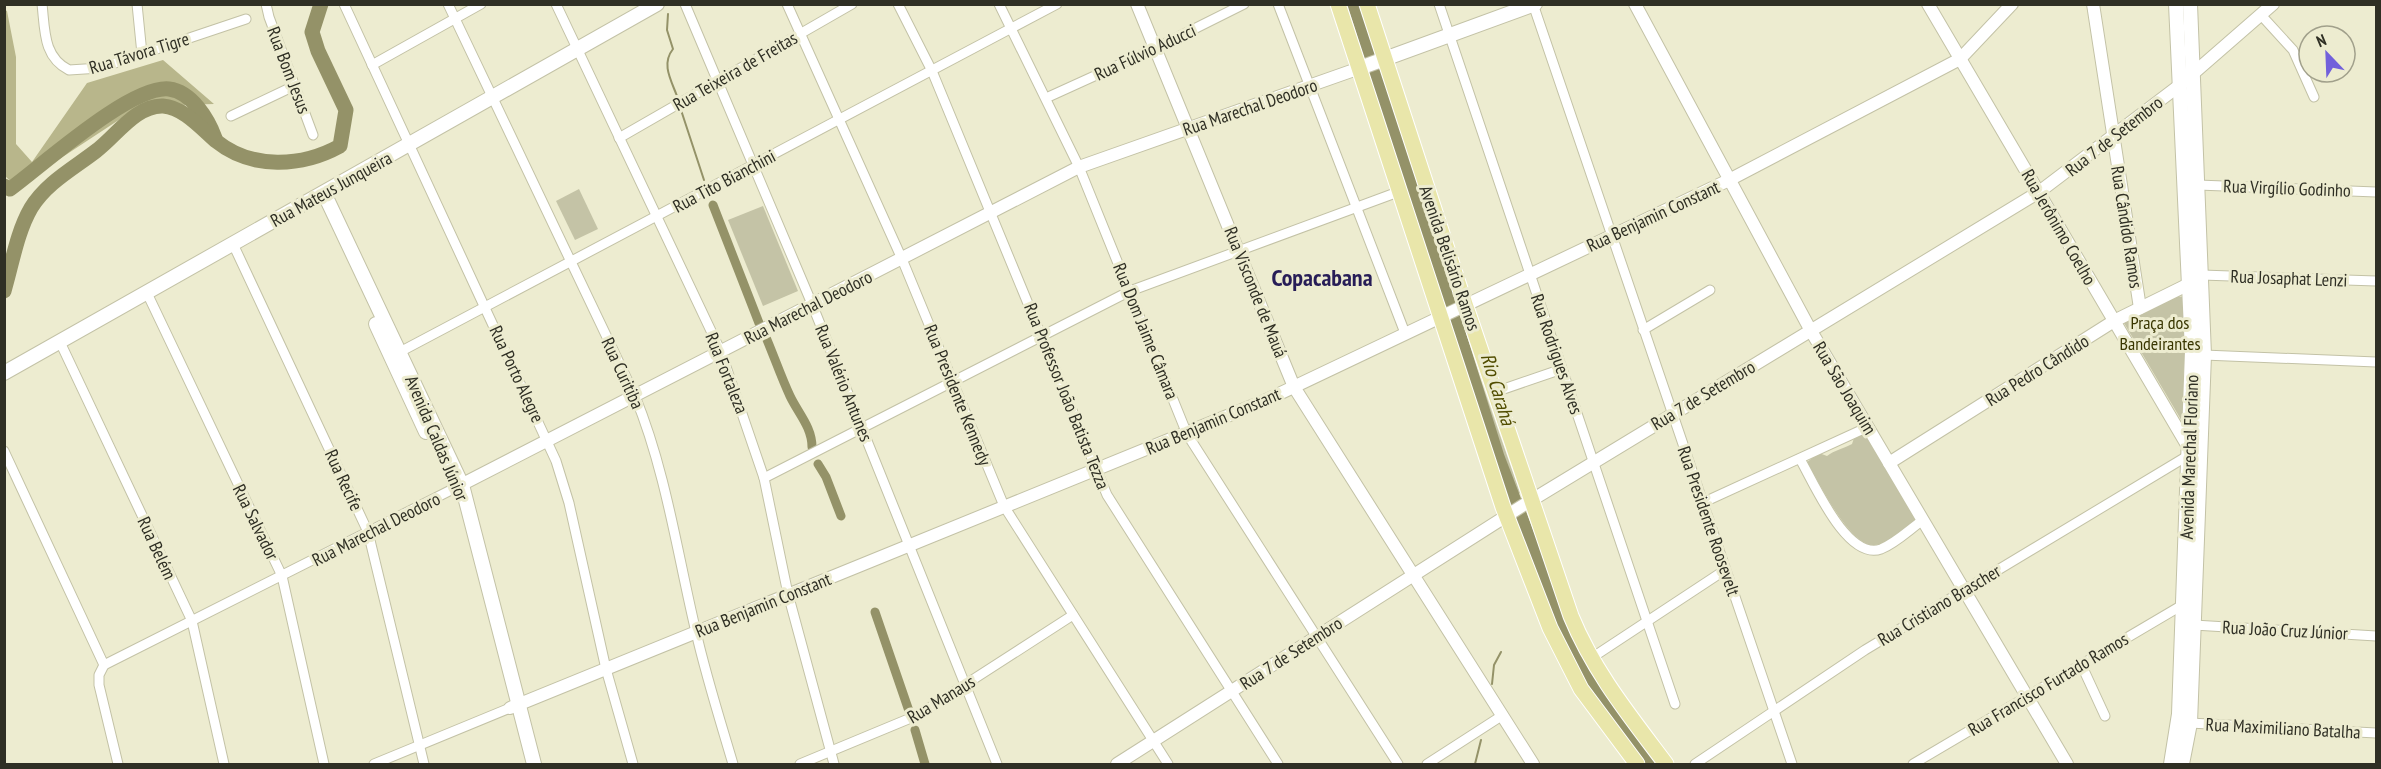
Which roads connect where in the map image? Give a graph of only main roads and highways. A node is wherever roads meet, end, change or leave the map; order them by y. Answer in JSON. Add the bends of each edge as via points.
{"nodes":[{"id":1,"x":657,"y":4,"type":"edge"},
{"id":2,"x":1338,"y":4,"type":"edge"},
{"id":3,"x":1367,"y":4,"type":"edge"},
{"id":4,"x":2176,"y":4,"type":"edge"},
{"id":5,"x":2190,"y":4,"type":"edge"},
{"id":6,"x":1534,"y":5,"type":"edge"},
{"id":7,"x":1381,"y":61,"type":"junction"},
{"id":8,"x":1360,"y":68,"type":"junction"},
{"id":9,"x":320,"y":195,"type":"junction"},
{"id":10,"x":4,"y":373,"type":"edge"},
{"id":11,"x":1518,"y":508,"type":"junction"},
{"id":12,"x":514,"y":706,"type":"junction"},
{"id":13,"x":524,"y":765,"type":"edge"},
{"id":14,"x":534,"y":765,"type":"edge"},
{"id":15,"x":1637,"y":765,"type":"edge"},
{"id":16,"x":1666,"y":765,"type":"edge"},
{"id":17,"x":2171,"y":765,"type":"edge"},
{"id":18,"x":2182,"y":765,"type":"edge"}],
"edges":[{"from":1,"to":9,"type":"main road","name":"Rua Mateus Junqueira"},
{"from":2,"to":8,"type":"main road","name":"Avenida Belisário Ramos"},
{"from":3,"to":7,"type":"main road","name":"Avenida Belisário Ramos"},
{"from":4,"to":17,"type":"main road","name":"Avenida Marechal Floriano","via":[[2192,351],[2180,714]]},
{"from":5,"to":18,"type":"main road","name":"Avenida Marechal Floriano","via":[[2204,355],[2190,723]]},
{"from":6,"to":7,"type":"main road","name":"Rua Marechal Deodoro"},
{"from":7,"to":8,"type":"main road","name":"Rua Marechal Deodoro"},
{"from":7,"to":11,"type":"main road","name":"Avenida Belisário Ramos","via":[[1462,306],[1495,392]]},
{"from":8,"to":11,"type":"main road","name":"Avenida Belisário Ramos","via":[[1398,192],[1442,315]]},
{"from":9,"to":10,"type":"main road","name":"Rua Mateus Junqueira"},
{"from":9,"to":12,"type":"main road","name":"Avenida Caldas Júnior","via":[[458,487]]},
{"from":11,"to":15,"type":"main road","name":"Avenida Belisário Ramos","via":[[1569,669]]},
{"from":11,"to":16,"type":"main road","name":"Avenida Belisário Ramos","via":[[1590,659]]},
{"from":12,"to":13,"type":"main road","name":"Avenida Caldas Júnior"},
{"from":12,"to":14,"type":"main road","name":"Avenida Caldas Júnior"}]}
